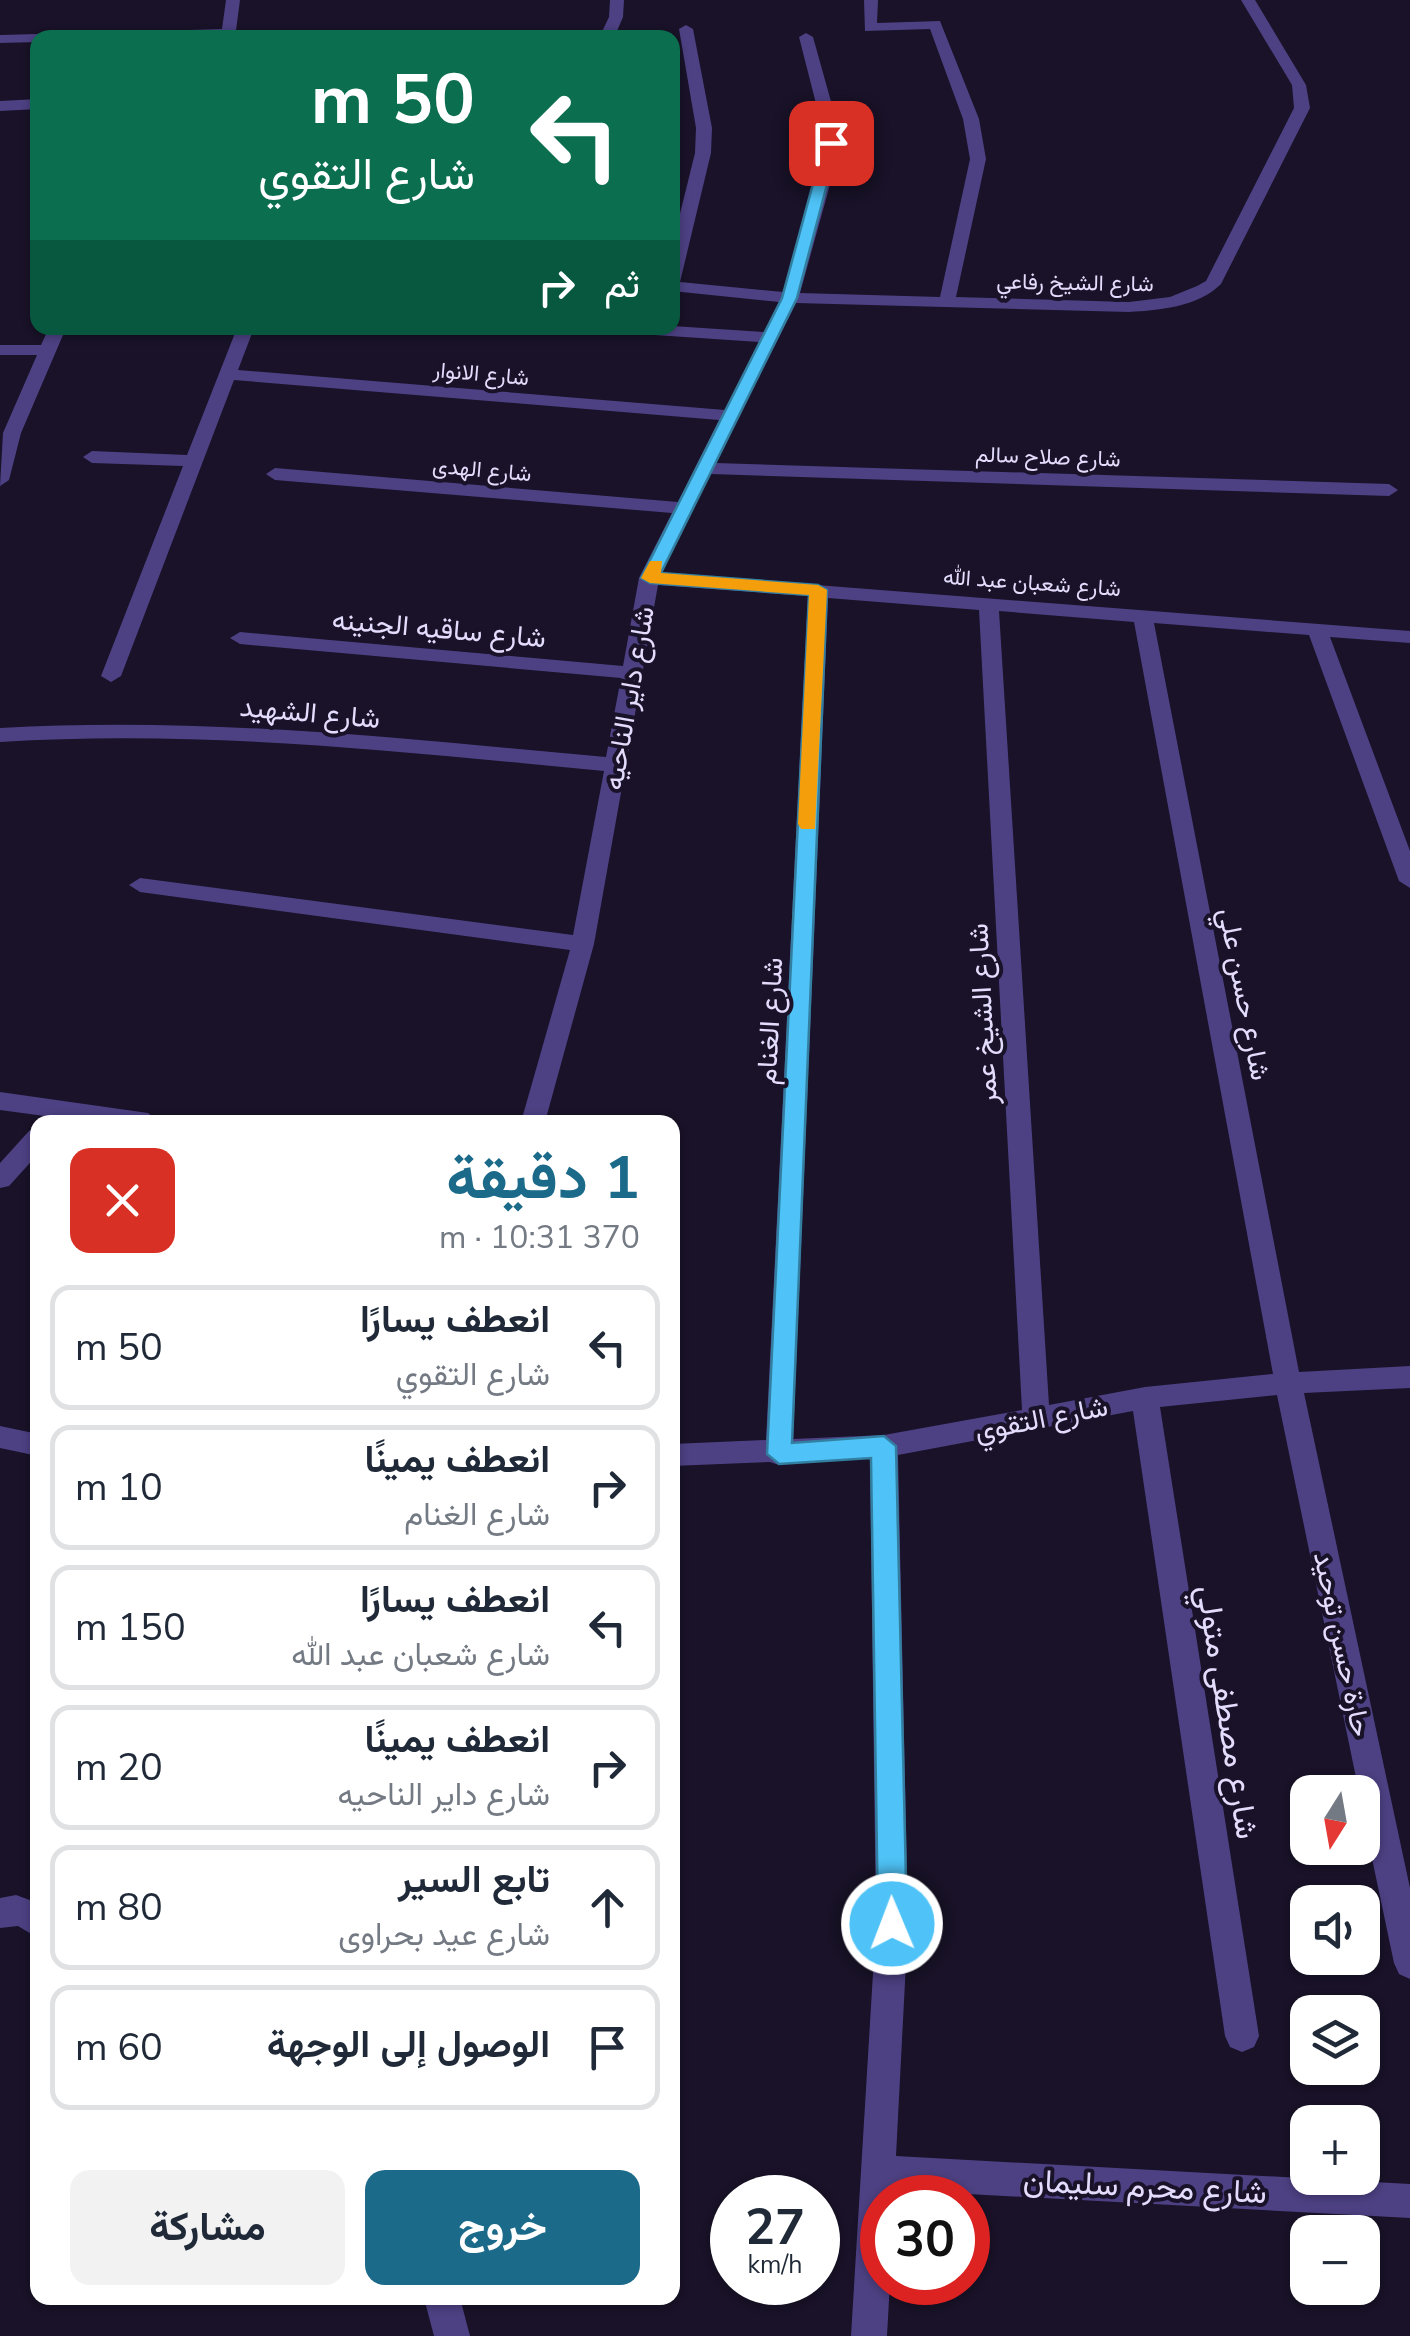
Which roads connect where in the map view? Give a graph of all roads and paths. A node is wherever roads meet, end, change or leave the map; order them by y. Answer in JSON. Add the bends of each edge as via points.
{"nodes":[{"id":1,"x":233,"y":0,"type":"edge"},
{"id":2,"x":617,"y":0,"type":"edge"},
{"id":3,"x":871,"y":0,"type":"edge"},
{"id":4,"x":1248,"y":0,"type":"edge"},
{"id":5,"x":686,"y":29,"type":"dead end"},
{"id":6,"x":230,"y":30,"type":"edge"},
{"id":7,"x":610,"y":30,"type":"edge"},
{"id":8,"x":806,"y":37,"type":"dead end"},
{"id":9,"x":30,"y":38,"type":"edge"},
{"id":10,"x":0,"y":39,"type":"edge"},
{"id":11,"x":30,"y":104,"type":"edge"},
{"id":12,"x":0,"y":106,"type":"edge"},
{"id":13,"x":680,"y":248,"type":"edge"},
{"id":14,"x":680,"y":285,"type":"edge"},
{"id":15,"x":790,"y":298,"type":"junction"},
{"id":16,"x":947,"y":302,"type":"junction"},
{"id":17,"x":680,"y":332,"type":"edge"},
{"id":18,"x":54,"y":335,"type":"edge"},
{"id":19,"x":242,"y":335,"type":"edge"},
{"id":20,"x":770,"y":338,"type":"junction"},
{"id":21,"x":0,"y":350,"type":"edge"},
{"id":22,"x":47,"y":350,"type":"junction"},
{"id":23,"x":227,"y":374,"type":"junction"},
{"id":24,"x":731,"y":416,"type":"junction"},
{"id":25,"x":6,"y":433,"type":"edge"},
{"id":26,"x":92,"y":456,"type":"dead end"},
{"id":27,"x":194,"y":460,"type":"junction"},
{"id":28,"x":705,"y":468,"type":"junction"},
{"id":29,"x":276,"y":474,"type":"dead end"},
{"id":30,"x":0,"y":480,"type":"edge"},
{"id":31,"x":1388,"y":490,"type":"dead end"},
{"id":32,"x":684,"y":508,"type":"junction"},
{"id":33,"x":650,"y":578,"type":"junction"},
{"id":34,"x":818,"y":590,"type":"junction"},
{"id":35,"x":989,"y":604,"type":"junction"},
{"id":36,"x":1142,"y":616,"type":"junction"},
{"id":37,"x":1316,"y":629,"type":"junction"},
{"id":38,"x":1410,"y":637,"type":"edge"},
{"id":39,"x":240,"y":638,"type":"dead end"},
{"id":40,"x":632,"y":673,"type":"junction"},
{"id":41,"x":111,"y":676,"type":"dead end"},
{"id":42,"x":0,"y":734,"type":"edge"},
{"id":43,"x":616,"y":765,"type":"junction"},
{"id":44,"x":1410,"y":881,"type":"edge"},
{"id":45,"x":140,"y":885,"type":"dead end"},
{"id":46,"x":583,"y":944,"type":"junction"},
{"id":47,"x":0,"y":1101,"type":"edge"},
{"id":48,"x":52,"y":1115,"type":"edge"},
{"id":49,"x":534,"y":1115,"type":"edge"},
{"id":50,"x":30,"y":1146,"type":"edge"},
{"id":51,"x":0,"y":1179,"type":"edge"},
{"id":52,"x":1410,"y":1378,"type":"edge"},
{"id":53,"x":1288,"y":1383,"type":"junction"},
{"id":54,"x":1145,"y":1398,"type":"junction"},
{"id":55,"x":1036,"y":1421,"type":"junction"},
{"id":56,"x":0,"y":1438,"type":"edge"},
{"id":57,"x":30,"y":1444,"type":"edge"},
{"id":58,"x":884,"y":1446,"type":"junction"},
{"id":59,"x":779,"y":1454,"type":"junction"},
{"id":60,"x":680,"y":1455,"type":"edge"},
{"id":61,"x":0,"y":1912,"type":"edge"},
{"id":62,"x":30,"y":1914,"type":"edge"},
{"id":63,"x":1410,"y":1963,"type":"edge"},
{"id":64,"x":1242,"y":2036,"type":"dead end"},
{"id":65,"x":880,"y":2172,"type":"junction"},
{"id":66,"x":1410,"y":2200,"type":"edge"},
{"id":67,"x":444,"y":2305,"type":"edge"},
{"id":68,"x":452,"y":2336,"type":"edge"},
{"id":69,"x":869,"y":2336,"type":"edge"}],
"edges":[{"from":1,"to":6,"type":"street"},
{"from":2,"to":7,"type":"street"},
{"from":3,"to":16,"type":"street","via":[[870,28],[936,24],[976,139],[976,180]]},
{"from":4,"to":16,"type":"street","name":"شارع الشيخ رفاعي","via":[[1300,84],[1302,108],[1214,284],[1164,305]]},
{"from":5,"to":13,"type":"street","via":[[704,108],[704,141]]},
{"from":8,"to":15,"type":"street","name":"شارع داير الناحيه","via":[[831,143]]},
{"from":9,"to":10,"type":"street"},
{"from":11,"to":12,"type":"street"},
{"from":14,"to":15,"type":"street","name":"شارع الشيخ رفاعي"},
{"from":15,"to":16,"type":"street","name":"شارع الشيخ رفاعي"},
{"from":15,"to":20,"type":"street","name":"شارع داير الناحيه"},
{"from":17,"to":20,"type":"street"},
{"from":18,"to":22,"type":"street"},
{"from":19,"to":23,"type":"street"},
{"from":20,"to":24,"type":"street","name":"شارع داير الناحيه"},
{"from":21,"to":22,"type":"street"},
{"from":22,"to":25,"type":"street"},
{"from":23,"to":24,"type":"street","name":"شارع الانوار"},
{"from":23,"to":27,"type":"street"},
{"from":24,"to":28,"type":"street","name":"شارع داير الناحيه"},
{"from":25,"to":30,"type":"street"},
{"from":26,"to":27,"type":"street"},
{"from":27,"to":41,"type":"street"},
{"from":28,"to":31,"type":"street","name":"شارع صلاح سالم"},
{"from":28,"to":32,"type":"street","name":"شارع داير الناحيه"},
{"from":29,"to":32,"type":"street","name":"شارع الهدى"},
{"from":32,"to":33,"type":"street","name":"شارع داير الناحيه"},
{"from":33,"to":34,"type":"street","name":"شارع شعبان عبد الله"},
{"from":33,"to":40,"type":"street","name":"شارع داير الناحيه"},
{"from":34,"to":35,"type":"street","name":"شارع شعبان عبد الله"},
{"from":34,"to":59,"type":"street","name":"شارع الغنام"},
{"from":35,"to":36,"type":"street","name":"شارع شعبان عبد الله"},
{"from":35,"to":55,"type":"street","name":"شارع الشيخ عمر"},
{"from":36,"to":37,"type":"street","name":"شارع شعبان عبد الله"},
{"from":36,"to":53,"type":"street","name":"شارع حسن علي"},
{"from":37,"to":38,"type":"street","name":"شارع شعبان عبد الله"},
{"from":37,"to":44,"type":"street"},
{"from":39,"to":40,"type":"street","name":"شارع ساقيه الجنينه"},
{"from":40,"to":43,"type":"street","name":"شارع داير الناحيه"},
{"from":42,"to":43,"type":"street","name":"شارع الشهيد","via":[[224,733]]},
{"from":43,"to":46,"type":"street","name":"شارع داير الناحيه"},
{"from":45,"to":46,"type":"street"},
{"from":46,"to":49,"type":"street","name":"شارع داير الناحيه"},
{"from":47,"to":48,"type":"street"},
{"from":50,"to":51,"type":"street"},
{"from":52,"to":53,"type":"street","name":"شارع التقوي"},
{"from":53,"to":54,"type":"street","name":"شارع التقوي"},
{"from":53,"to":63,"type":"street","name":"حارة حسن توحيد"},
{"from":54,"to":55,"type":"street","name":"شارع التقوي"},
{"from":54,"to":64,"type":"street","name":"شارع مصطفى متولي"},
{"from":55,"to":58,"type":"street","name":"شارع التقوي"},
{"from":56,"to":57,"type":"street"},
{"from":58,"to":59,"type":"street","name":"شارع التقوي"},
{"from":58,"to":65,"type":"street","via":[[892,1924]]},
{"from":59,"to":60,"type":"street","name":"شارع التقوي"},
{"from":61,"to":62,"type":"street"},
{"from":65,"to":66,"type":"street","name":"شارع محرم سليمان"},
{"from":65,"to":69,"type":"street"},
{"from":67,"to":68,"type":"street"}]}
